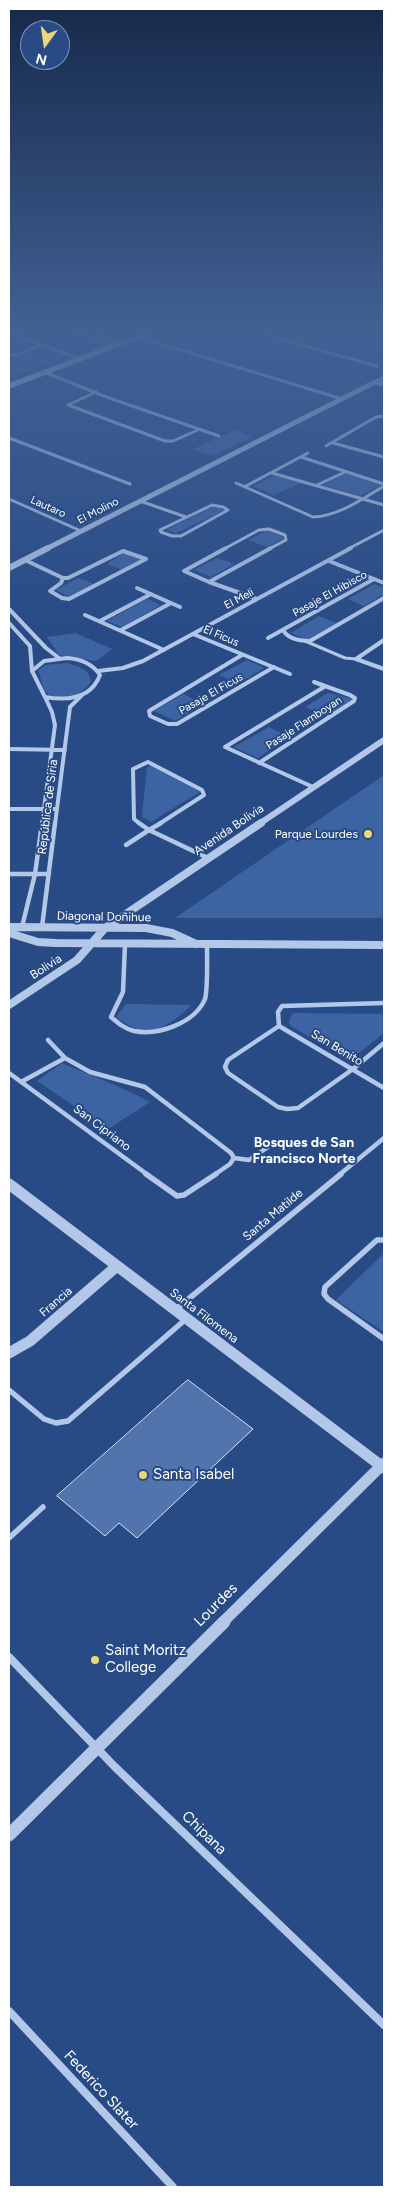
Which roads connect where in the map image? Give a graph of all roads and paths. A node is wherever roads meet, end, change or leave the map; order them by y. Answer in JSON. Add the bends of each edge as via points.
{"nodes":[{"id":1,"x":153,"y":436,"type":"edge"},
{"id":2,"x":183,"y":436,"type":"edge"},
{"id":3,"x":267,"y":436,"type":"edge"},
{"id":4,"x":343,"y":436,"type":"edge"},
{"id":5,"x":9,"y":438,"type":"edge"},
{"id":6,"x":332,"y":443,"type":"junction"},
{"id":7,"x":326,"y":446,"type":"dead end"},
{"id":8,"x":384,"y":452,"type":"edge"},
{"id":9,"x":308,"y":453,"type":"dead end"},
{"id":10,"x":377,"y":455,"type":"junction"},
{"id":11,"x":384,"y":457,"type":"edge"},
{"id":12,"x":301,"y":458,"type":"junction"},
{"id":13,"x":346,"y":471,"type":"junction"},
{"id":14,"x":272,"y":473,"type":"junction"},
{"id":15,"x":236,"y":483,"type":"dead end"},
{"id":16,"x":130,"y":484,"type":"dead end"},
{"id":17,"x":384,"y":485,"type":"edge"},
{"id":18,"x":246,"y":486,"type":"junction"},
{"id":19,"x":317,"y":486,"type":"junction"},
{"id":20,"x":9,"y":498,"type":"edge"},
{"id":21,"x":362,"y":498,"type":"junction"},
{"id":22,"x":140,"y":501,"type":"junction"},
{"id":23,"x":384,"y":505,"type":"edge"},
{"id":24,"x":186,"y":517,"type":"junction"},
{"id":25,"x":384,"y":530,"type":"edge"},
{"id":26,"x":81,"y":531,"type":"junction"},
{"id":27,"x":25,"y":560,"type":"junction"},
{"id":28,"x":329,"y":561,"type":"junction"},
{"id":29,"x":9,"y":568,"type":"edge"},
{"id":30,"x":63,"y":578,"type":"junction"},
{"id":31,"x":374,"y":579,"type":"junction"},
{"id":32,"x":209,"y":582,"type":"junction"},
{"id":33,"x":384,"y":583,"type":"edge"},
{"id":34,"x":137,"y":588,"type":"dead end"},
{"id":35,"x":151,"y":594,"type":"junction"},
{"id":36,"x":384,"y":598,"type":"edge"},
{"id":37,"x":257,"y":599,"type":"junction"},
{"id":38,"x":171,"y":603,"type":"junction"},
{"id":39,"x":180,"y":607,"type":"dead end"},
{"id":40,"x":9,"y":609,"type":"edge"},
{"id":41,"x":85,"y":615,"type":"dead end"},
{"id":42,"x":100,"y":621,"type":"junction"},
{"id":43,"x":9,"y":623,"type":"edge"},
{"id":44,"x":121,"y":630,"type":"junction"},
{"id":45,"x":283,"y":630,"type":"junction"},
{"id":46,"x":193,"y":634,"type":"junction"},
{"id":47,"x":268,"y":638,"type":"dead end"},
{"id":48,"x":384,"y":640,"type":"edge"},
{"id":49,"x":305,"y":642,"type":"junction"},
{"id":50,"x":164,"y":650,"type":"junction"},
{"id":51,"x":242,"y":655,"type":"junction"},
{"id":52,"x":59,"y":658,"type":"junction"},
{"id":53,"x":356,"y":659,"type":"junction"},
{"id":54,"x":274,"y":667,"type":"junction"},
{"id":55,"x":384,"y":669,"type":"edge"},
{"id":56,"x":98,"y":671,"type":"junction"},
{"id":57,"x":32,"y":672,"type":"junction"},
{"id":58,"x":290,"y":674,"type":"dead end"},
{"id":59,"x":314,"y":682,"type":"dead end"},
{"id":60,"x":324,"y":687,"type":"junction"},
{"id":61,"x":82,"y":695,"type":"junction"},
{"id":62,"x":45,"y":697,"type":"junction"},
{"id":63,"x":384,"y":740,"type":"edge"},
{"id":64,"x":9,"y":749,"type":"edge"},
{"id":65,"x":51,"y":750,"type":"junction"},
{"id":66,"x":65,"y":750,"type":"junction"},
{"id":67,"x":259,"y":763,"type":"junction"},
{"id":68,"x":312,"y":787,"type":"junction"},
{"id":69,"x":9,"y":809,"type":"edge"},
{"id":70,"x":44,"y":809,"type":"junction"},
{"id":71,"x":57,"y":809,"type":"junction"},
{"id":72,"x":148,"y":830,"type":"junction"},
{"id":73,"x":126,"y":845,"type":"dead end"},
{"id":74,"x":208,"y":858,"type":"junction"},
{"id":75,"x":9,"y":874,"type":"edge"},
{"id":76,"x":35,"y":874,"type":"junction"},
{"id":77,"x":49,"y":874,"type":"junction"},
{"id":78,"x":9,"y":927,"type":"edge"},
{"id":79,"x":22,"y":927,"type":"junction"},
{"id":80,"x":42,"y":927,"type":"junction"},
{"id":81,"x":105,"y":928,"type":"junction"},
{"id":82,"x":9,"y":933,"type":"edge"},
{"id":83,"x":92,"y":944,"type":"junction"},
{"id":84,"x":125,"y":944,"type":"junction"},
{"id":85,"x":196,"y":944,"type":"junction"},
{"id":86,"x":207,"y":944,"type":"junction"},
{"id":87,"x":384,"y":945,"type":"edge"},
{"id":88,"x":384,"y":1003,"type":"edge"},
{"id":89,"x":9,"y":1005,"type":"edge"},
{"id":90,"x":279,"y":1026,"type":"junction"},
{"id":91,"x":48,"y":1040,"type":"dead end"},
{"id":92,"x":384,"y":1043,"type":"edge"},
{"id":93,"x":65,"y":1058,"type":"junction"},
{"id":94,"x":353,"y":1070,"type":"junction"},
{"id":95,"x":9,"y":1073,"type":"edge"},
{"id":96,"x":21,"y":1082,"type":"junction"},
{"id":97,"x":384,"y":1088,"type":"edge"},
{"id":98,"x":384,"y":1138,"type":"edge"},
{"id":99,"x":268,"y":1147,"type":"dead end"},
{"id":100,"x":234,"y":1158,"type":"junction"},
{"id":101,"x":9,"y":1184,"type":"edge"},
{"id":102,"x":384,"y":1240,"type":"edge"},
{"id":103,"x":117,"y":1266,"type":"junction"},
{"id":104,"x":175,"y":1310,"type":"junction"},
{"id":105,"x":187,"y":1319,"type":"junction"},
{"id":106,"x":384,"y":1339,"type":"edge"},
{"id":107,"x":9,"y":1353,"type":"edge"},
{"id":108,"x":9,"y":1390,"type":"edge"},
{"id":109,"x":383,"y":1466,"type":"edge"},
{"id":110,"x":44,"y":1506,"type":"dead end"},
{"id":111,"x":9,"y":1538,"type":"edge"},
{"id":112,"x":9,"y":1657,"type":"edge"},
{"id":113,"x":97,"y":1747,"type":"junction"},
{"id":114,"x":9,"y":1835,"type":"edge"},
{"id":115,"x":9,"y":2011,"type":"edge"},
{"id":116,"x":384,"y":2025,"type":"edge"},
{"id":117,"x":173,"y":2187,"type":"edge"}],
"edges":[{"from":1,"to":2,"type":"street","via":[[165,441]]},
{"from":3,"to":22,"type":"street","name":"El Molino"},
{"from":4,"to":6,"type":"street"},
{"from":5,"to":16,"type":"street"},
{"from":6,"to":7,"type":"street"},
{"from":6,"to":10,"type":"street"},
{"from":8,"to":10,"type":"street"},
{"from":9,"to":12,"type":"street"},
{"from":10,"to":11,"type":"street"},
{"from":12,"to":13,"type":"street"},
{"from":12,"to":14,"type":"street"},
{"from":13,"to":17,"type":"street"},
{"from":13,"to":19,"type":"street"},
{"from":14,"to":18,"type":"street"},
{"from":14,"to":19,"type":"street"},
{"from":15,"to":18,"type":"street"},
{"from":17,"to":21,"type":"street"},
{"from":18,"to":21,"type":"street","via":[[313,517],[324,517]]},
{"from":19,"to":21,"type":"street"},
{"from":20,"to":26,"type":"street","name":"Lautaro"},
{"from":21,"to":23,"type":"street"},
{"from":22,"to":24,"type":"street"},
{"from":22,"to":26,"type":"street","name":"El Molino"},
{"from":24,"to":24,"type":"street","via":[[161,532],[181,536],[228,510],[210,504]]},
{"from":25,"to":28,"type":"street","name":"El Meli"},
{"from":26,"to":27,"type":"street","name":"El Molino"},
{"from":27,"to":29,"type":"street","name":"El Molino"},
{"from":27,"to":30,"type":"street"},
{"from":28,"to":31,"type":"street"},
{"from":28,"to":37,"type":"street","name":"El Meli"},
{"from":30,"to":30,"type":"street","via":[[50,591],[69,598],[146,559],[123,551],[73,577]]},
{"from":31,"to":33,"type":"street","name":"Pasaje El Hibisco"},
{"from":31,"to":45,"type":"street","name":"Pasaje El Hibisco"},
{"from":32,"to":32,"type":"street","via":[[286,540],[287,537],[269,529],[259,530],[185,569],[185,573]]},
{"from":32,"to":37,"type":"street"},
{"from":34,"to":35,"type":"street"},
{"from":35,"to":38,"type":"street"},
{"from":35,"to":42,"type":"street"},
{"from":36,"to":49,"type":"street"},
{"from":37,"to":46,"type":"street","name":"El Meli"},
{"from":38,"to":39,"type":"street"},
{"from":38,"to":44,"type":"street"},
{"from":40,"to":52,"type":"street"},
{"from":41,"to":42,"type":"street"},
{"from":42,"to":44,"type":"street"},
{"from":43,"to":57,"type":"street","via":[[30,646]]},
{"from":44,"to":50,"type":"street"},
{"from":45,"to":47,"type":"street"},
{"from":45,"to":49,"type":"street","name":"Pasaje El Hibisco","via":[[284,634]]},
{"from":46,"to":50,"type":"street","name":"El Meli"},
{"from":46,"to":51,"type":"street","name":"El Ficus"},
{"from":48,"to":53,"type":"street"},
{"from":49,"to":53,"type":"street","via":[[345,658]]},
{"from":50,"to":56,"type":"street","name":"El Meli","via":[[130,666]]},
{"from":51,"to":54,"type":"street","name":"El Ficus"},
{"from":51,"to":54,"type":"street","name":"Pasaje El Ficus","via":[[148,713],[168,724],[177,724]]},
{"from":52,"to":56,"type":"street","via":[[83,661]]},
{"from":52,"to":57,"type":"street","via":[[44,661]]},
{"from":53,"to":55,"type":"street"},
{"from":54,"to":58,"type":"street","name":"El Ficus"},
{"from":56,"to":61,"type":"street","via":[[98,684]]},
{"from":57,"to":62,"type":"street"},
{"from":59,"to":60,"type":"street","name":"Pasaje Flamboyan"},
{"from":60,"to":67,"type":"street","name":"Pasaje Flamboyan","via":[[350,694],[354,701]]},
{"from":60,"to":67,"type":"street","name":"Pasaje Flamboyan","via":[[225,748]]},
{"from":61,"to":62,"type":"street","via":[[66,699]]},
{"from":61,"to":66,"type":"street","name":"República de Siria","via":[[70,707]]},
{"from":62,"to":65,"type":"street","name":"República de Siria","via":[[54,720]]},
{"from":63,"to":68,"type":"street","name":"Avenida Bolivia"},
{"from":64,"to":65,"type":"street"},
{"from":65,"to":66,"type":"street"},
{"from":65,"to":70,"type":"street","name":"República de Siria"},
{"from":66,"to":71,"type":"street","name":"República de Siria"},
{"from":67,"to":68,"type":"street"},
{"from":68,"to":74,"type":"street","name":"Avenida Bolivia"},
{"from":69,"to":70,"type":"street"},
{"from":70,"to":71,"type":"street"},
{"from":70,"to":76,"type":"street","name":"República de Siria"},
{"from":71,"to":77,"type":"street","name":"República de Siria"},
{"from":72,"to":72,"type":"street","via":[[204,795],[204,792],[148,762],[133,769],[134,819]]},
{"from":72,"to":73,"type":"street"},
{"from":72,"to":74,"type":"street"},
{"from":74,"to":81,"type":"street","name":"Avenida Bolivia"},
{"from":75,"to":76,"type":"street"},
{"from":76,"to":77,"type":"street"},
{"from":76,"to":79,"type":"street","name":"República de Siria"},
{"from":77,"to":80,"type":"street","name":"República de Siria"},
{"from":78,"to":79,"type":"street","name":"Diagonal Doñihue"},
{"from":79,"to":80,"type":"street","name":"Diagonal Doñihue"},
{"from":80,"to":81,"type":"street","name":"Diagonal Doñihue"},
{"from":81,"to":83,"type":"street","name":"Avenida Bolivia"},
{"from":81,"to":85,"type":"street","name":"Diagonal Doñihue","via":[[166,931],[184,936]]},
{"from":82,"to":83,"type":"street","name":"Diagonal Doñihue","via":[[38,942]]},
{"from":83,"to":84,"type":"street","name":"Diagonal Doñihue"},
{"from":83,"to":89,"type":"street","name":"Bolivia","via":[[77,960]]},
{"from":84,"to":85,"type":"street","name":"Diagonal Doñihue"},
{"from":84,"to":86,"type":"street","via":[[122,998],[111,1017],[125,1028],[150,1033],[181,1021],[202,1004]]},
{"from":85,"to":86,"type":"street","name":"Diagonal Doñihue"},
{"from":86,"to":87,"type":"street","name":"Diagonal Doñihue"},
{"from":88,"to":90,"type":"street","via":[[282,1006],[278,1012]]},
{"from":90,"to":94,"type":"street","name":"San Benito"},
{"from":90,"to":94,"type":"street","via":[[228,1060],[225,1067],[228,1073],[278,1107],[298,1108]]},
{"from":91,"to":93,"type":"street"},
{"from":92,"to":94,"type":"street"},
{"from":93,"to":96,"type":"street"},
{"from":93,"to":100,"type":"street","via":[[98,1075],[145,1087]]},
{"from":94,"to":97,"type":"street","name":"San Benito"},
{"from":95,"to":96,"type":"street","name":"San Cipriano"},
{"from":96,"to":100,"type":"street","name":"San Cipriano","via":[[172,1193],[184,1195]]},
{"from":98,"to":104,"type":"street","name":"Santa Matilde"},
{"from":99,"to":100,"type":"street","via":[[249,1160]]},
{"from":101,"to":103,"type":"street","name":"Santa Filomena"},
{"from":102,"to":106,"type":"street","via":[[377,1240],[324,1287],[328,1299]]},
{"from":103,"to":104,"type":"street","name":"Santa Filomena"},
{"from":103,"to":107,"type":"street","name":"Francia","via":[[30,1341]]},
{"from":104,"to":105,"type":"street","name":"Santa Filomena"},
{"from":105,"to":108,"type":"street","via":[[68,1421],[44,1420]]},
{"from":105,"to":109,"type":"street","name":"Santa Filomena"},
{"from":109,"to":113,"type":"street","name":"Lourdes"},
{"from":110,"to":111,"type":"street"},
{"from":112,"to":113,"type":"street","name":"Chipana"},
{"from":113,"to":114,"type":"street","name":"Lourdes"},
{"from":113,"to":116,"type":"street","name":"Chipana"},
{"from":115,"to":117,"type":"street","name":"Federico Slater"}]}
